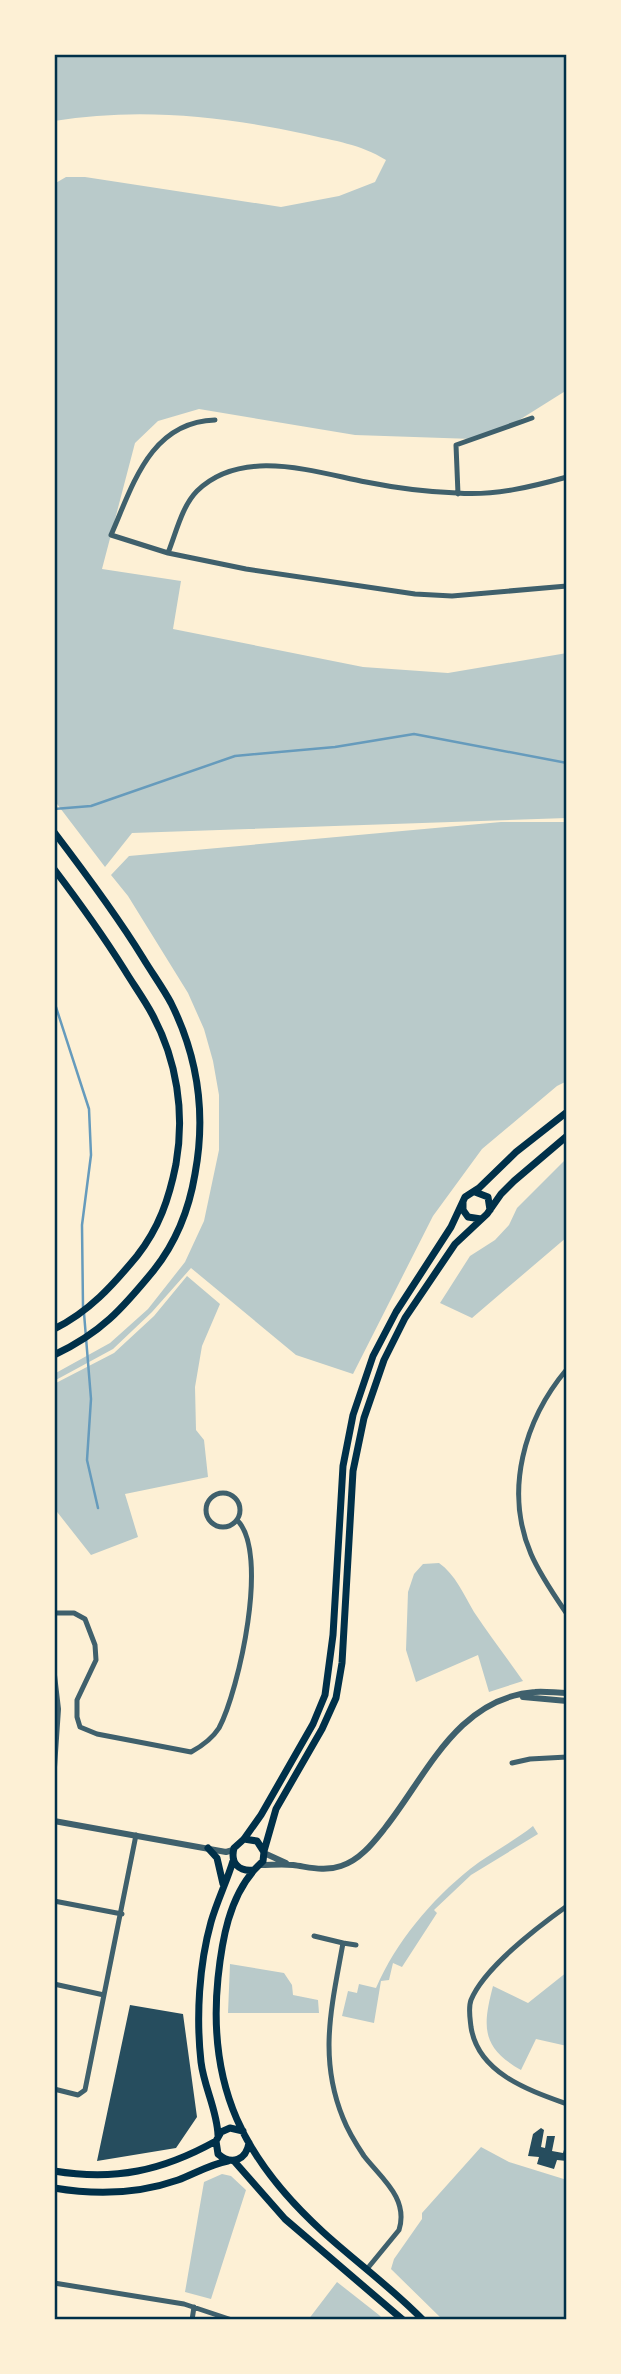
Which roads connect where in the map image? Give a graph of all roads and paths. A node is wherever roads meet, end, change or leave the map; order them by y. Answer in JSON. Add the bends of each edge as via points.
{"nodes":[{"id":1,"x":532,"y":418,"type":"dead end"},
{"id":2,"x":215,"y":421,"type":"dead end"},
{"id":3,"x":567,"y":477,"type":"edge"},
{"id":4,"x":458,"y":494,"type":"junction"},
{"id":5,"x":168,"y":553,"type":"junction"},
{"id":6,"x":567,"y":586,"type":"edge"},
{"id":7,"x":54,"y":832,"type":"edge"},
{"id":8,"x":54,"y":869,"type":"edge"},
{"id":9,"x":567,"y":1112,"type":"edge"},
{"id":10,"x":567,"y":1136,"type":"edge"},
{"id":11,"x":475,"y":1192,"type":"junction"},
{"id":12,"x":463,"y":1201,"type":"junction"},
{"id":13,"x":489,"y":1211,"type":"junction"},
{"id":14,"x":481,"y":1219,"type":"junction"},
{"id":15,"x":54,"y":1329,"type":"edge"},
{"id":16,"x":54,"y":1355,"type":"edge"},
{"id":17,"x":567,"y":1369,"type":"edge"},
{"id":18,"x":237,"y":1520,"type":"junction"},
{"id":19,"x":54,"y":1613,"type":"edge"},
{"id":20,"x":567,"y":1614,"type":"edge"},
{"id":21,"x":54,"y":1675,"type":"edge"},
{"id":22,"x":567,"y":1693,"type":"edge"},
{"id":23,"x":514,"y":1696,"type":"junction"},
{"id":24,"x":567,"y":1701,"type":"edge"},
{"id":25,"x":567,"y":1757,"type":"edge"},
{"id":26,"x":512,"y":1763,"type":"dead end"},
{"id":27,"x":54,"y":1767,"type":"edge"},
{"id":28,"x":54,"y":1821,"type":"edge"},
{"id":29,"x":136,"y":1835,"type":"junction"},
{"id":30,"x":244,"y":1839,"type":"junction"},
{"id":31,"x":208,"y":1848,"type":"junction"},
{"id":32,"x":233,"y":1850,"type":"junction"},
{"id":33,"x":264,"y":1852,"type":"junction"},
{"id":34,"x":233,"y":1861,"type":"junction"},
{"id":35,"x":294,"y":1865,"type":"junction"},
{"id":36,"x":258,"y":1867,"type":"junction"},
{"id":37,"x":223,"y":1885,"type":"junction"},
{"id":38,"x":54,"y":1901,"type":"edge"},
{"id":39,"x":567,"y":1906,"type":"edge"},
{"id":40,"x":122,"y":1914,"type":"junction"},
{"id":41,"x":314,"y":1936,"type":"dead end"},
{"id":42,"x":343,"y":1943,"type":"junction"},
{"id":43,"x":356,"y":1945,"type":"dead end"},
{"id":44,"x":54,"y":1984,"type":"edge"},
{"id":45,"x":104,"y":1996,"type":"junction"},
{"id":46,"x":54,"y":2090,"type":"edge"},
{"id":47,"x":567,"y":2104,"type":"edge"},
{"id":48,"x":243,"y":2132,"type":"junction"},
{"id":49,"x":217,"y":2138,"type":"junction"},
{"id":50,"x":249,"y":2143,"type":"junction"},
{"id":51,"x":231,"y":2161,"type":"junction"},
{"id":52,"x":54,"y":2171,"type":"edge"},
{"id":53,"x":54,"y":2188,"type":"edge"},
{"id":54,"x":367,"y":2269,"type":"junction"},
{"id":55,"x":54,"y":2283,"type":"edge"},
{"id":56,"x":194,"y":2307,"type":"junction"},
{"id":57,"x":192,"y":2320,"type":"edge"},
{"id":58,"x":232,"y":2320,"type":"edge"},
{"id":59,"x":403,"y":2320,"type":"edge"},
{"id":60,"x":424,"y":2320,"type":"edge"}],
"edges":[{"from":1,"to":4,"type":"street","via":[[456,445]]},
{"from":2,"to":5,"type":"street","via":[[195,421],[166,436],[142,466],[111,536]]},
{"from":3,"to":4,"type":"street","via":[[497,493]]},
{"from":4,"to":5,"type":"street","via":[[294,468],[254,467],[215,478],[198,489]]},
{"from":5,"to":6,"type":"street","via":[[415,594],[452,596]]},
{"from":7,"to":16,"type":"main road","via":[[111,907],[171,1002],[194,1066],[201,1126],[188,1206],[169,1251],[124,1307],[72,1347]]},
{"from":8,"to":15,"type":"main road","via":[[95,923],[153,1015],[174,1072],[180,1126],[173,1181],[151,1237],[110,1289]]},
{"from":9,"to":11,"type":"main road"},
{"from":10,"to":13,"type":"main road","via":[[514,1181]]},
{"from":11,"to":12,"type":"main road"},
{"from":11,"to":13,"type":"main road","via":[[488,1197]]},
{"from":12,"to":14,"type":"main road","via":[[468,1217]]},
{"from":12,"to":30,"type":"main road","via":[[387,1327],[368,1372],[348,1433],[343,1466],[325,1695],[313,1724]]},
{"from":13,"to":14,"type":"main road"},
{"from":14,"to":33,"type":"main road","via":[[445,1257],[397,1333],[378,1376],[353,1471],[336,1698],[276,1809]]},
{"from":17,"to":20,"type":"street","via":[[535,1418],[520,1467],[518,1494],[531,1555]]},
{"from":18,"to":18,"type":"street","via":[[240,1506],[226,1493],[206,1505],[209,1520],[223,1527]]},
{"from":18,"to":19,"type":"street","via":[[249,1538],[251,1562],[245,1646],[218,1728],[191,1752],[80,1727],[76,1706],[96,1660],[95,1645],[85,1619],[74,1613]]},
{"from":21,"to":27,"type":"street","via":[[58,1709]]},
{"from":22,"to":23,"type":"street"},
{"from":23,"to":24,"type":"street"},
{"from":23,"to":35,"type":"street","via":[[490,1706],[455,1731],[400,1808],[355,1859],[326,1869]]},
{"from":25,"to":26,"type":"street"},
{"from":28,"to":29,"type":"street"},
{"from":29,"to":31,"type":"street"},
{"from":29,"to":40,"type":"street"},
{"from":30,"to":32,"type":"main road"},
{"from":30,"to":33,"type":"main road","via":[[257,1841]]},
{"from":31,"to":32,"type":"street"},
{"from":31,"to":37,"type":"main road","via":[[217,1858]]},
{"from":32,"to":34,"type":"main road"},
{"from":33,"to":35,"type":"street"},
{"from":33,"to":36,"type":"main road"},
{"from":34,"to":36,"type":"main road","via":[[242,1870]]},
{"from":34,"to":37,"type":"main road"},
{"from":35,"to":36,"type":"street"},
{"from":36,"to":48,"type":"main road","via":[[233,1906],[216,2000],[218,2063]]},
{"from":37,"to":49,"type":"main road","via":[[208,1936],[199,2021],[202,2065]]},
{"from":38,"to":40,"type":"street"},
{"from":39,"to":47,"type":"street","via":[[500,1961],[484,1979],[470,2009],[475,2044],[488,2062],[509,2080]]},
{"from":40,"to":45,"type":"street"},
{"from":41,"to":42,"type":"street"},
{"from":42,"to":43,"type":"street"},
{"from":42,"to":54,"type":"street","via":[[329,2023],[330,2079],[349,2132],[394,2193],[401,2214],[393,2238]]},
{"from":44,"to":45,"type":"street"},
{"from":45,"to":46,"type":"street","via":[[85,2090],[78,2095]]},
{"from":48,"to":49,"type":"main road","via":[[230,2127]]},
{"from":48,"to":50,"type":"main road"},
{"from":49,"to":51,"type":"main road","via":[[218,2154]]},
{"from":49,"to":52,"type":"main road","via":[[194,2153],[150,2170],[110,2175]]},
{"from":50,"to":51,"type":"main road","via":[[243,2157]]},
{"from":50,"to":54,"type":"main road","via":[[297,2205]]},
{"from":51,"to":53,"type":"main road","via":[[135,2191]]},
{"from":51,"to":59,"type":"main road","via":[[285,2219]]},
{"from":54,"to":60,"type":"main road"},
{"from":55,"to":56,"type":"street"},
{"from":56,"to":57,"type":"street"},
{"from":56,"to":58,"type":"street"}]}
